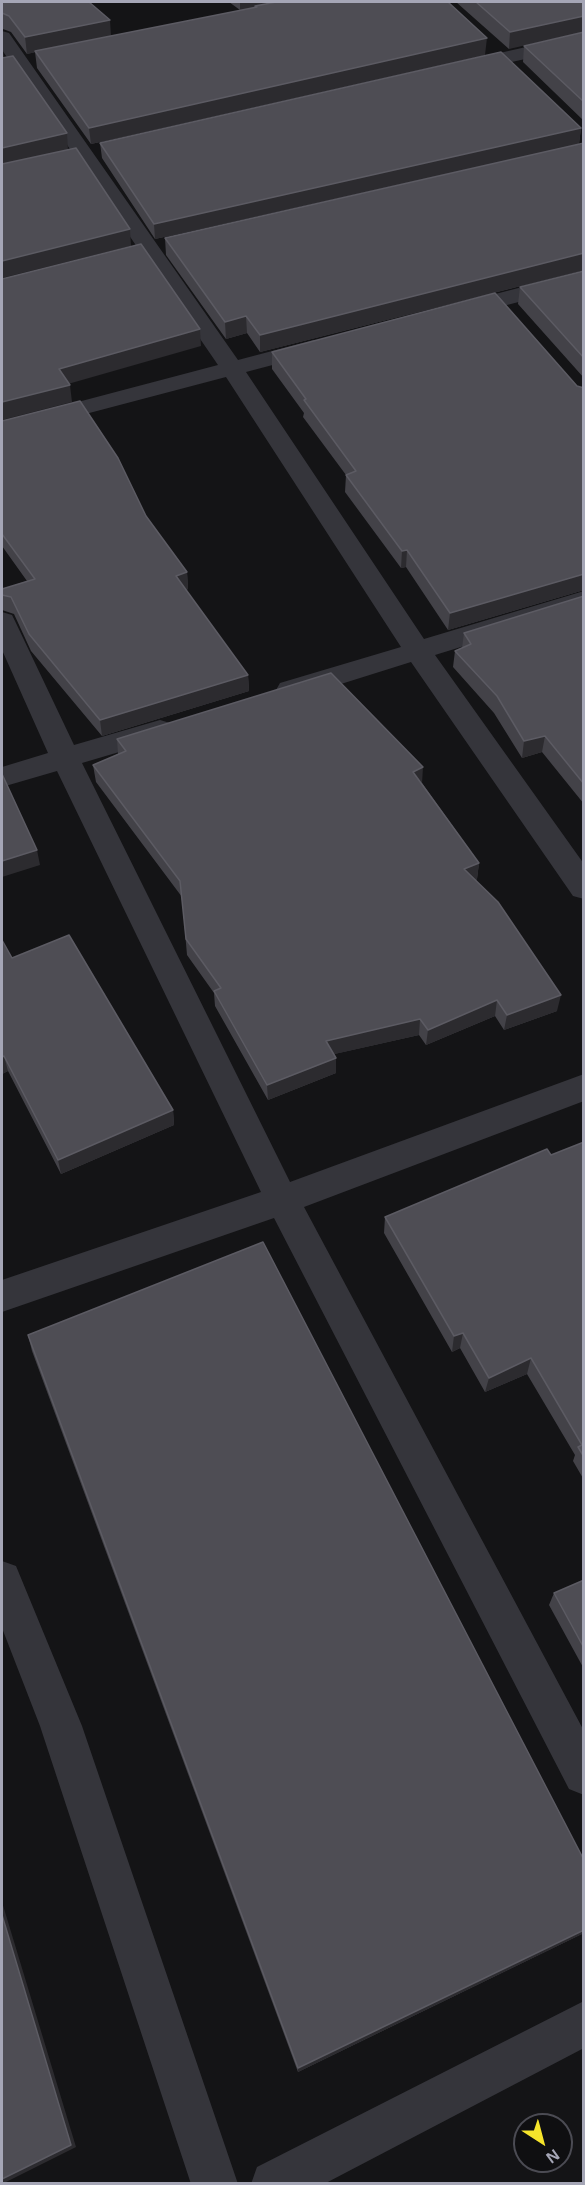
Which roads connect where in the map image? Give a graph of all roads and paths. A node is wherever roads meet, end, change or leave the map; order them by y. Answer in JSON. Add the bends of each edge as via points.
{"nodes":[{"id":1,"x":2,"y":37,"type":"edge"},
{"id":2,"x":584,"y":40,"type":"edge"},
{"id":3,"x":486,"y":42,"type":"dead end"},
{"id":4,"x":504,"y":58,"type":"junction"},
{"id":5,"x":21,"y":63,"type":"edge"},
{"id":6,"x":446,"y":71,"type":"edge"},
{"id":7,"x":520,"y":74,"type":"edge"},
{"id":8,"x":584,"y":278,"type":"edge"},
{"id":9,"x":499,"y":300,"type":"junction"},
{"id":10,"x":441,"y":315,"type":"edge"},
{"id":11,"x":514,"y":318,"type":"edge"},
{"id":12,"x":337,"y":342,"type":"edge"},
{"id":13,"x":232,"y":368,"type":"junction"},
{"id":14,"x":2,"y":429,"type":"edge"},
{"id":15,"x":584,"y":600,"type":"edge"},
{"id":16,"x":2,"y":621,"type":"edge"},
{"id":17,"x":417,"y":650,"type":"junction"},
{"id":18,"x":270,"y":696,"type":"edge"},
{"id":19,"x":179,"y":724,"type":"edge"},
{"id":20,"x":66,"y":760,"type":"junction"},
{"id":21,"x":2,"y":777,"type":"edge"},
{"id":22,"x":584,"y":888,"type":"edge"},
{"id":23,"x":584,"y":1087,"type":"edge"},
{"id":24,"x":282,"y":1200,"type":"junction"},
{"id":25,"x":2,"y":1296,"type":"edge"},
{"id":26,"x":2,"y":1580,"type":"edge"},
{"id":27,"x":584,"y":1774,"type":"edge"},
{"id":28,"x":584,"y":2022,"type":"edge"},
{"id":29,"x":215,"y":2184,"type":"edge"},
{"id":30,"x":274,"y":2184,"type":"edge"}],
"edges":[{"from":1,"to":5,"type":"street"},
{"from":2,"to":4,"type":"street"},
{"from":3,"to":4,"type":"street"},
{"from":4,"to":6,"type":"street"},
{"from":4,"to":7,"type":"street"},
{"from":5,"to":13,"type":"street"},
{"from":8,"to":9,"type":"street"},
{"from":9,"to":10,"type":"street"},
{"from":9,"to":11,"type":"street"},
{"from":12,"to":13,"type":"street"},
{"from":13,"to":14,"type":"street"},
{"from":13,"to":17,"type":"street"},
{"from":15,"to":17,"type":"street"},
{"from":16,"to":20,"type":"street"},
{"from":17,"to":18,"type":"street"},
{"from":17,"to":22,"type":"street"},
{"from":19,"to":20,"type":"street"},
{"from":20,"to":21,"type":"street"},
{"from":20,"to":24,"type":"street"},
{"from":23,"to":24,"type":"street"},
{"from":24,"to":25,"type":"street"},
{"from":24,"to":27,"type":"street"},
{"from":26,"to":29,"type":"street","via":[[61,1726]]},
{"from":28,"to":30,"type":"street"}]}
